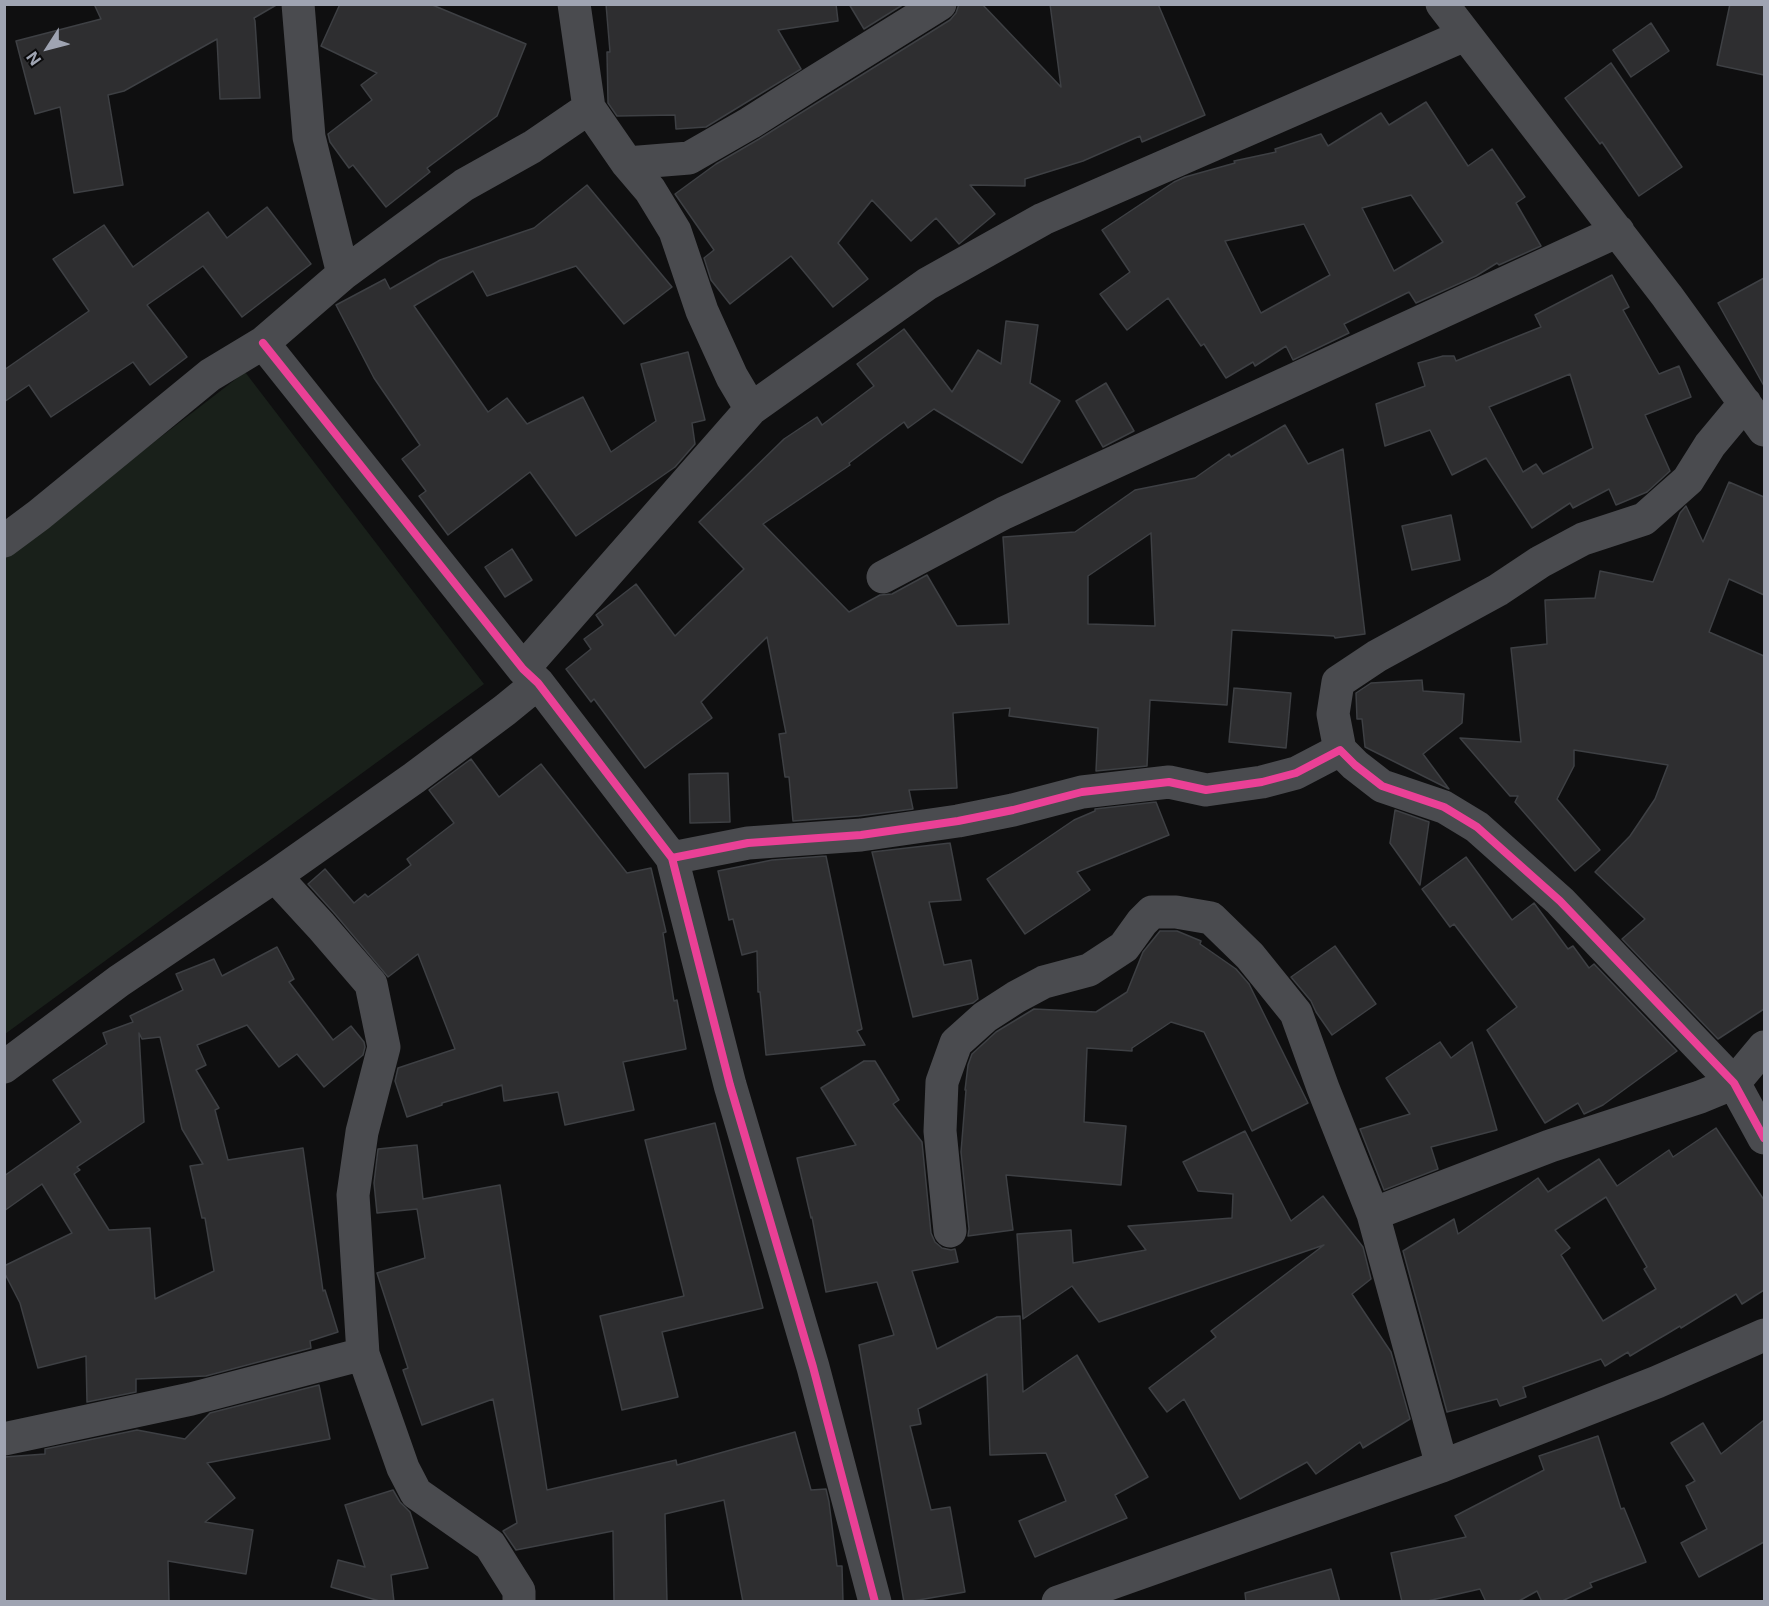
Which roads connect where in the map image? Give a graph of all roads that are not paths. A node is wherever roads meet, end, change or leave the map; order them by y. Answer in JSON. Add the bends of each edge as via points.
{"nodes":[{"id":1,"x":298,"y":4,"type":"edge"},
{"id":2,"x":574,"y":4,"type":"edge"},
{"id":3,"x":940,"y":4,"type":"edge"},
{"id":4,"x":1442,"y":4,"type":"edge"},
{"id":5,"x":1465,"y":35,"type":"junction"},
{"id":6,"x":589,"y":108,"type":"junction"},
{"id":7,"x":627,"y":163,"type":"junction"},
{"id":8,"x":1618,"y":231,"type":"junction"},
{"id":9,"x":343,"y":274,"type":"junction"},
{"id":10,"x":263,"y":343,"type":"junction"},
{"id":11,"x":1745,"y":403,"type":"junction"},
{"id":12,"x":751,"y":409,"type":"junction"},
{"id":13,"x":1764,"y":430,"type":"edge"},
{"id":14,"x":4,"y":541,"type":"edge"},
{"id":15,"x":883,"y":576,"type":"dead end"},
{"id":16,"x":531,"y":676,"type":"junction"},
{"id":17,"x":1340,"y":750,"type":"junction"},
{"id":18,"x":672,"y":858,"type":"junction"},
{"id":19,"x":275,"y":876,"type":"junction"},
{"id":20,"x":1764,"y":1047,"type":"edge"},
{"id":21,"x":4,"y":1067,"type":"edge"},
{"id":22,"x":1734,"y":1083,"type":"junction"},
{"id":23,"x":1764,"y":1138,"type":"edge"},
{"id":24,"x":1373,"y":1215,"type":"junction"},
{"id":25,"x":950,"y":1232,"type":"dead end"},
{"id":26,"x":1764,"y":1335,"type":"edge"},
{"id":27,"x":363,"y":1354,"type":"junction"},
{"id":28,"x":4,"y":1438,"type":"edge"},
{"id":29,"x":1442,"y":1466,"type":"junction"},
{"id":30,"x":519,"y":1602,"type":"edge"},
{"id":31,"x":875,"y":1602,"type":"edge"},
{"id":32,"x":1058,"y":1602,"type":"edge"}],
"edges":[{"from":1,"to":9,"type":"street","via":[[309,137]]},
{"from":2,"to":6,"type":"street"},
{"from":3,"to":7,"type":"street","via":[[689,158]]},
{"from":4,"to":5,"type":"street"},
{"from":5,"to":8,"type":"street"},
{"from":5,"to":12,"type":"street","via":[[1044,219],[927,284]]},
{"from":6,"to":7,"type":"street"},
{"from":6,"to":9,"type":"street","via":[[532,147],[464,185]]},
{"from":7,"to":12,"type":"street","via":[[650,190],[675,231],[702,311]]},
{"from":8,"to":11,"type":"street"},
{"from":8,"to":15,"type":"street","via":[[1004,513]]},
{"from":9,"to":10,"type":"street"},
{"from":10,"to":14,"type":"street","via":[[210,375]]},
{"from":10,"to":16,"type":"street"},
{"from":11,"to":13,"type":"street"},
{"from":11,"to":17,"type":"street","via":[[1710,445],[1688,480],[1644,519],[1583,539],[1338,682],[1333,714]]},
{"from":12,"to":16,"type":"street"},
{"from":16,"to":18,"type":"street"},
{"from":16,"to":19,"type":"street","via":[[449,752]]},
{"from":17,"to":18,"type":"street","via":[[1296,773],[1262,782],[1206,790],[1169,782],[1082,792],[958,821],[861,835],[748,843]]},
{"from":17,"to":22,"type":"street","via":[[1382,786],[1444,807],[1477,827],[1560,901]]},
{"from":18,"to":31,"type":"street","via":[[730,1085],[813,1367]]},
{"from":19,"to":21,"type":"street","via":[[119,981]]},
{"from":19,"to":27,"type":"street","via":[[371,984],[384,1047],[362,1132],[353,1195]]},
{"from":20,"to":22,"type":"street"},
{"from":22,"to":23,"type":"street"},
{"from":22,"to":24,"type":"street","via":[[1550,1146]]},
{"from":24,"to":25,"type":"street","via":[[1296,1013],[1250,956],[1211,918],[1152,912],[1125,946],[1089,970],[1044,981],[985,1017],[956,1043],[942,1082],[940,1131]]},
{"from":24,"to":29,"type":"street"},
{"from":26,"to":29,"type":"street","via":[[1657,1382]]},
{"from":27,"to":28,"type":"street","via":[[191,1399]]},
{"from":27,"to":30,"type":"street","via":[[403,1468],[416,1493],[490,1545],[519,1591]]},
{"from":29,"to":32,"type":"street"}]}
